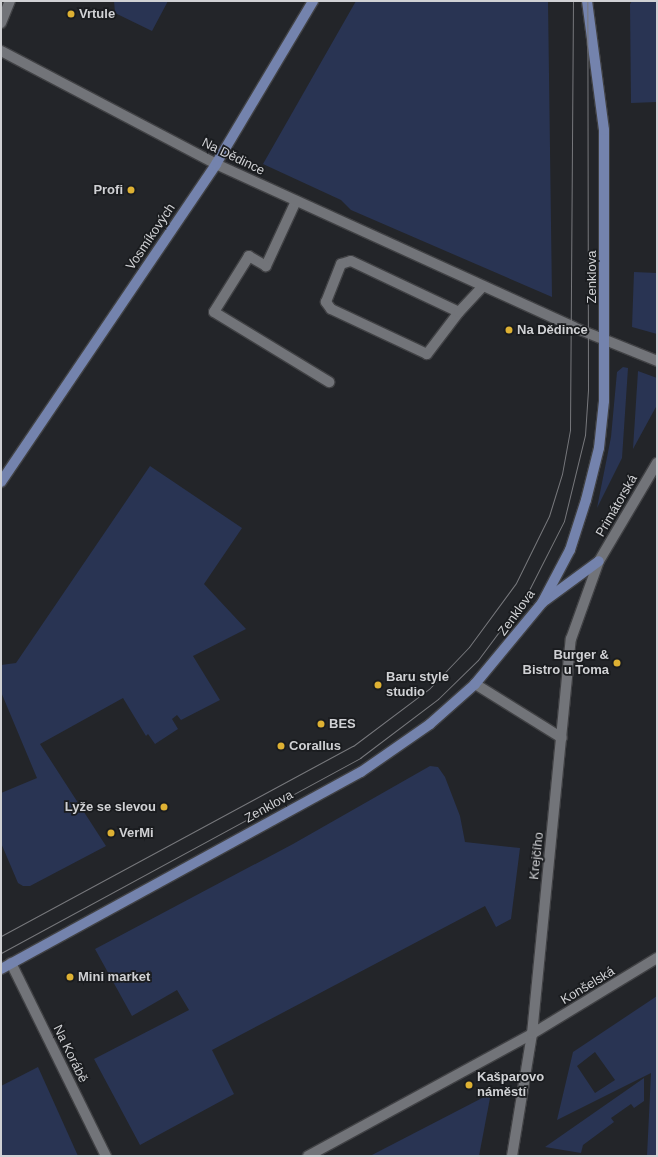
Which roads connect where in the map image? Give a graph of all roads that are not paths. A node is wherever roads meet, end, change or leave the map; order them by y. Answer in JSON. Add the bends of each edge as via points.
{"nodes":[{"id":1,"x":10,"y":1,"type":"edge"},
{"id":2,"x":313,"y":1,"type":"edge"},
{"id":3,"x":587,"y":1,"type":"edge"},
{"id":4,"x":1,"y":23,"type":"edge"},
{"id":5,"x":1,"y":51,"type":"edge"},
{"id":6,"x":216,"y":164,"type":"junction"},
{"id":7,"x":296,"y":201,"type":"junction"},
{"id":8,"x":483,"y":286,"type":"junction"},
{"id":9,"x":459,"y":312,"type":"junction"},
{"id":10,"x":606,"y":340,"type":"junction"},
{"id":11,"x":657,"y":361,"type":"edge"},
{"id":12,"x":329,"y":382,"type":"dead end"},
{"id":13,"x":657,"y":463,"type":"edge"},
{"id":14,"x":1,"y":482,"type":"edge"},
{"id":15,"x":599,"y":561,"type":"junction"},
{"id":16,"x":542,"y":603,"type":"junction"},
{"id":17,"x":475,"y":684,"type":"junction"},
{"id":18,"x":562,"y":738,"type":"junction"},
{"id":19,"x":657,"y":958,"type":"edge"},
{"id":20,"x":11,"y":963,"type":"junction"},
{"id":21,"x":1,"y":969,"type":"edge"},
{"id":22,"x":532,"y":1034,"type":"junction"},
{"id":23,"x":106,"y":1156,"type":"edge"},
{"id":24,"x":308,"y":1156,"type":"edge"},
{"id":25,"x":512,"y":1156,"type":"edge"}],
"edges":[{"from":1,"to":4,"type":"street"},
{"from":2,"to":6,"type":"main road","name":"Vosmíkových"},
{"from":3,"to":10,"type":"main road","name":"Zenklova","via":[[604,130]]},
{"from":5,"to":6,"type":"street","name":"Na Dědince"},
{"from":6,"to":7,"type":"street","name":"Na Dědince"},
{"from":6,"to":14,"type":"main road","name":"Vosmíkových"},
{"from":7,"to":8,"type":"street","name":"Na Dědince"},
{"from":7,"to":12,"type":"street","via":[[266,266],[249,256],[214,312]]},
{"from":8,"to":9,"type":"street"},
{"from":8,"to":10,"type":"street","name":"Na Dědince"},
{"from":9,"to":9,"type":"street","via":[[351,262],[341,264],[326,302],[331,309],[427,354]]},
{"from":10,"to":11,"type":"street","name":"Na Dědince"},
{"from":10,"to":16,"type":"main road","name":"Zenklova","via":[[599,448],[570,550]]},
{"from":13,"to":15,"type":"street","name":"Primátorská"},
{"from":15,"to":16,"type":"main road"},
{"from":15,"to":18,"type":"street","name":"Krejčího","via":[[571,640]]},
{"from":16,"to":17,"type":"main road","name":"Zenklova"},
{"from":17,"to":18,"type":"street"},
{"from":17,"to":20,"type":"main road","name":"Zenklova","via":[[430,724],[361,772]]},
{"from":18,"to":22,"type":"street","name":"Krejčího"},
{"from":19,"to":22,"type":"street","name":"Konšelská"},
{"from":20,"to":21,"type":"main road","name":"Zenklova"},
{"from":20,"to":23,"type":"street","name":"Na Korábě"},
{"from":22,"to":24,"type":"street"},
{"from":22,"to":25,"type":"street","name":"Krejčího"}]}
